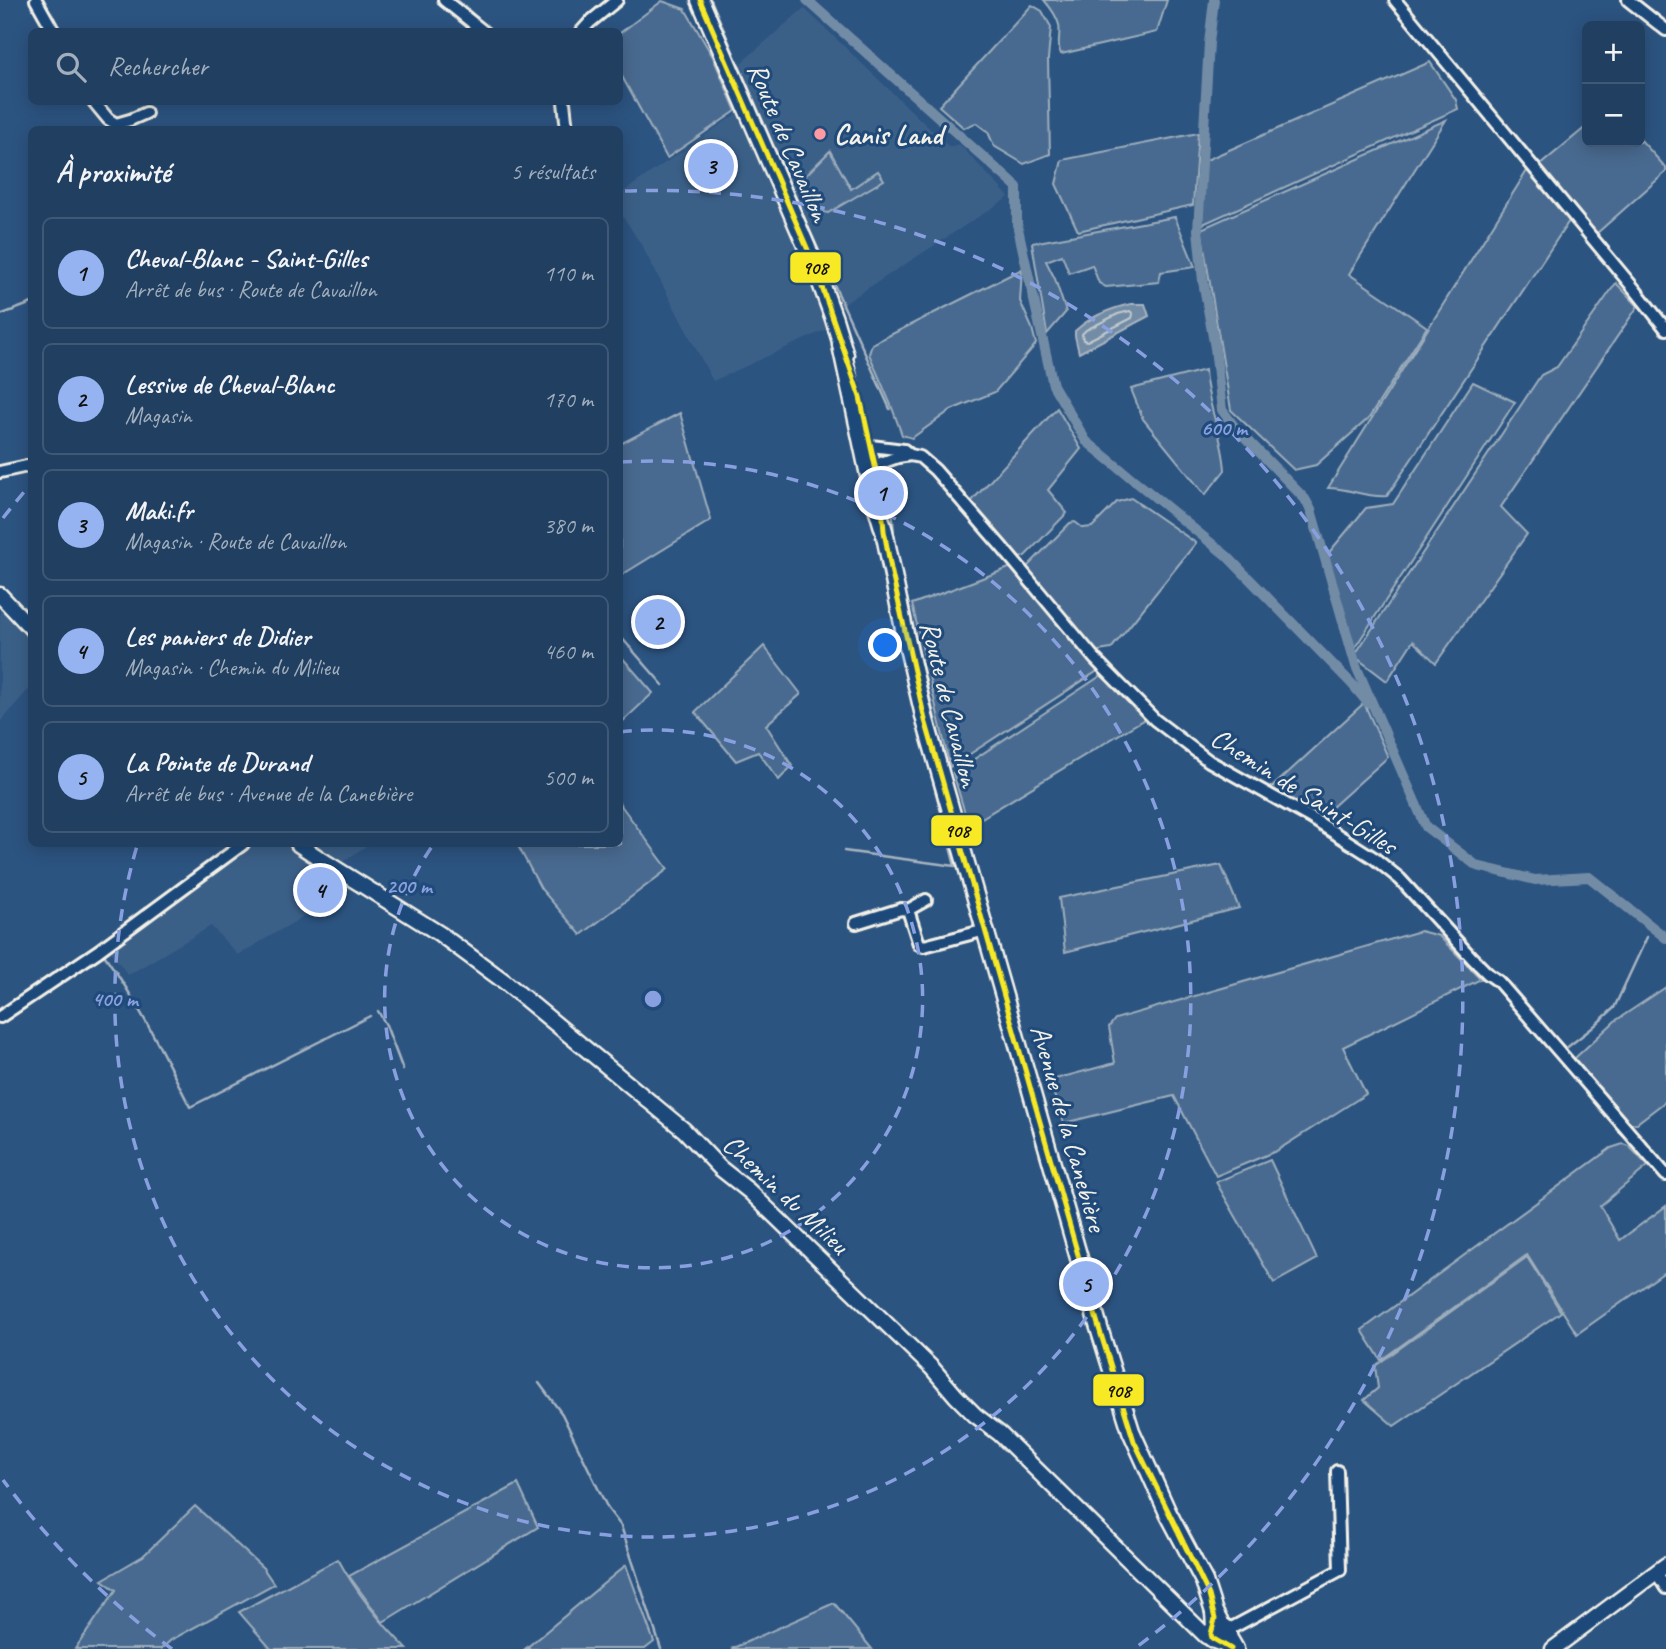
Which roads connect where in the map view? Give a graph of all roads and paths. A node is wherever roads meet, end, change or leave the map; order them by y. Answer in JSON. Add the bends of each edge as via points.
{"nodes":[{"id":1,"x":36,"y":0,"type":"edge"},
{"id":2,"x":444,"y":0,"type":"edge"},
{"id":3,"x":617,"y":0,"type":"edge"},
{"id":4,"x":700,"y":0,"type":"edge"},
{"id":5,"x":1395,"y":0,"type":"edge"},
{"id":6,"x":1628,"y":0,"type":"edge"},
{"id":7,"x":52,"y":28,"type":"edge"},
{"id":8,"x":479,"y":28,"type":"edge"},
{"id":9,"x":585,"y":28,"type":"edge"},
{"id":10,"x":1666,"y":30,"type":"edge"},
{"id":11,"x":96,"y":105,"type":"edge"},
{"id":12,"x":563,"y":105,"type":"edge"},
{"id":13,"x":146,"y":113,"type":"dead end"},
{"id":14,"x":566,"y":126,"type":"edge"},
{"id":15,"x":1666,"y":329,"type":"edge"},
{"id":16,"x":841,"y":345,"type":"junction"},
{"id":17,"x":911,"y":455,"type":"junction"},
{"id":18,"x":870,"y":456,"type":"junction"},
{"id":19,"x":0,"y":458,"type":"edge"},
{"id":20,"x":28,"y":466,"type":"edge"},
{"id":21,"x":2,"y":471,"type":"edge"},
{"id":22,"x":0,"y":595,"type":"edge"},
{"id":23,"x":28,"y":625,"type":"edge"},
{"id":24,"x":239,"y":847,"type":"edge"},
{"id":25,"x":302,"y":847,"type":"edge"},
{"id":26,"x":926,"y":900,"type":"dead end"},
{"id":27,"x":908,"y":910,"type":"junction"},
{"id":28,"x":856,"y":923,"type":"dead end"},
{"id":29,"x":986,"y":929,"type":"junction"},
{"id":30,"x":0,"y":1017,"type":"edge"},
{"id":31,"x":1666,"y":1175,"type":"edge"},
{"id":32,"x":1337,"y":1471,"type":"dead end"},
{"id":33,"x":1661,"y":1569,"type":"edge"},
{"id":34,"x":1666,"y":1588,"type":"edge"},
{"id":35,"x":1219,"y":1635,"type":"edge"},
{"id":36,"x":1553,"y":1649,"type":"edge"}],
"edges":[{"from":1,"to":7,"type":"street"},
{"from":2,"to":8,"type":"street"},
{"from":3,"to":9,"type":"street"},
{"from":4,"to":16,"type":"main road","name":"Route de Cavaillon","via":[[814,264]]},
{"from":5,"to":15,"type":"street"},
{"from":6,"to":10,"type":"street"},
{"from":11,"to":13,"type":"street","via":[[116,124]]},
{"from":12,"to":14,"type":"street"},
{"from":16,"to":18,"type":"main road","name":"Route de Cavaillon"},
{"from":16,"to":18,"type":"main road","name":"Route de Cavaillon","via":[[860,397]]},
{"from":17,"to":18,"type":"street"},
{"from":17,"to":18,"type":"street","via":[[904,450]]},
{"from":17,"to":31,"type":"street","name":"Chemin de Saint-Gilles","via":[[935,470],[1095,659],[1155,720],[1209,761],[1338,834],[1400,879],[1506,989]]},
{"from":18,"to":29,"type":"main road","name":"Route de Cavaillon","via":[[873,494],[916,686]]},
{"from":19,"to":21,"type":"street"},
{"from":20,"to":21,"type":"street"},
{"from":22,"to":23,"type":"street"},
{"from":24,"to":30,"type":"street"},
{"from":25,"to":35,"type":"street","name":"Chemin du Milieu","via":[[431,928],[527,998],[684,1130],[975,1415]]},
{"from":26,"to":27,"type":"street"},
{"from":27,"to":28,"type":"street"},
{"from":27,"to":29,"type":"street","via":[[919,944],[924,946]]},
{"from":29,"to":35,"type":"main road","name":"Avenue de la Canebière","via":[[1131,1432],[1203,1581]]},
{"from":32,"to":35,"type":"street","via":[[1340,1570]]},
{"from":33,"to":34,"type":"street"},
{"from":33,"to":36,"type":"street"}]}
